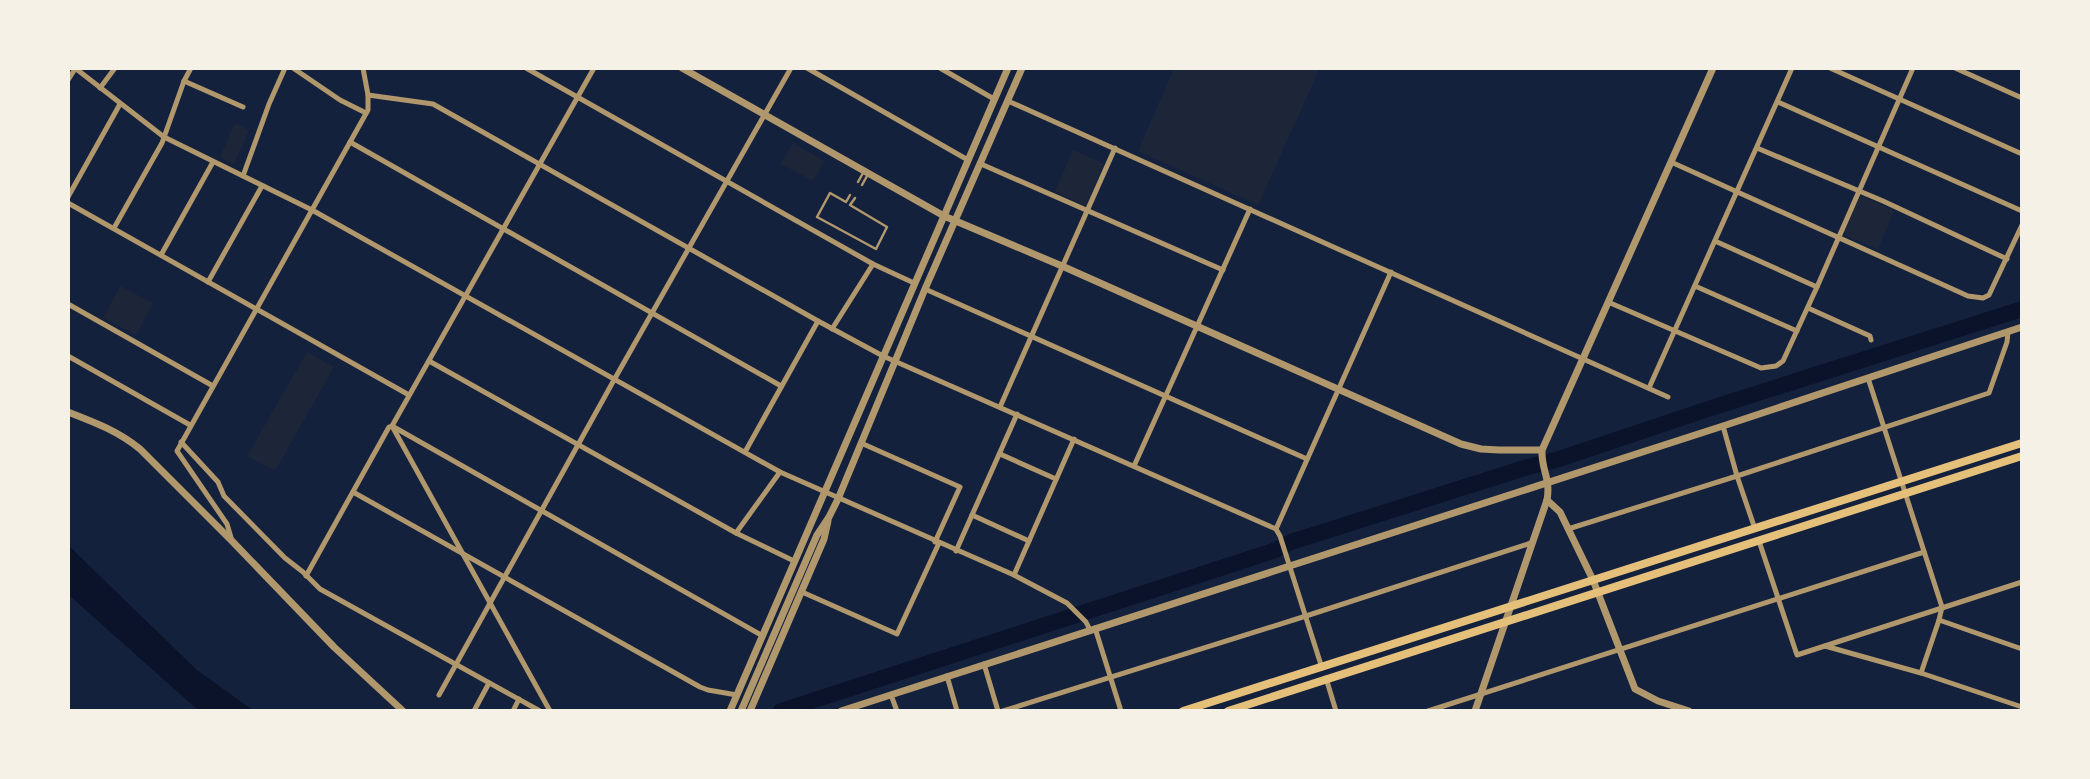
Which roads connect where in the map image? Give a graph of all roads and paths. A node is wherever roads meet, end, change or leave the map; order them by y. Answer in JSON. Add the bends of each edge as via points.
{"nodes":[{"id":1,"x":75,"y":68,"type":"edge"},
{"id":2,"x":115,"y":68,"type":"edge"},
{"id":3,"x":191,"y":68,"type":"edge"},
{"id":4,"x":285,"y":68,"type":"edge"},
{"id":5,"x":293,"y":68,"type":"edge"},
{"id":6,"x":363,"y":68,"type":"edge"},
{"id":7,"x":526,"y":68,"type":"edge"},
{"id":8,"x":594,"y":68,"type":"edge"},
{"id":9,"x":682,"y":68,"type":"edge"},
{"id":10,"x":791,"y":68,"type":"edge"},
{"id":11,"x":807,"y":68,"type":"edge"},
{"id":12,"x":940,"y":68,"type":"edge"},
{"id":13,"x":1008,"y":68,"type":"edge"},
{"id":14,"x":1022,"y":68,"type":"edge"},
{"id":15,"x":1713,"y":68,"type":"edge"},
{"id":16,"x":1792,"y":68,"type":"edge"},
{"id":17,"x":1830,"y":68,"type":"edge"},
{"id":18,"x":1913,"y":68,"type":"edge"},
{"id":19,"x":1955,"y":68,"type":"edge"},
{"id":20,"x":68,"y":80,"type":"edge"},
{"id":21,"x":184,"y":81,"type":"junction"},
{"id":22,"x":100,"y":88,"type":"junction"},
{"id":23,"x":368,"y":95,"type":"junction"},
{"id":24,"x":578,"y":97,"type":"junction"},
{"id":25,"x":2022,"y":98,"type":"edge"},
{"id":26,"x":994,"y":99,"type":"junction"},
{"id":27,"x":1899,"y":99,"type":"junction"},
{"id":28,"x":1008,"y":101,"type":"junction"},
{"id":29,"x":1778,"y":102,"type":"junction"},
{"id":30,"x":120,"y":104,"type":"junction"},
{"id":31,"x":243,"y":107,"type":"dead end"},
{"id":32,"x":366,"y":113,"type":"junction"},
{"id":33,"x":765,"y":116,"type":"junction"},
{"id":34,"x":164,"y":137,"type":"junction"},
{"id":35,"x":350,"y":142,"type":"junction"},
{"id":36,"x":1115,"y":148,"type":"junction"},
{"id":37,"x":1758,"y":148,"type":"junction"},
{"id":38,"x":1878,"y":148,"type":"junction"},
{"id":39,"x":2022,"y":154,"type":"edge"},
{"id":40,"x":968,"y":160,"type":"junction"},
{"id":41,"x":213,"y":162,"type":"junction"},
{"id":42,"x":1671,"y":162,"type":"junction"},
{"id":43,"x":539,"y":164,"type":"junction"},
{"id":44,"x":981,"y":164,"type":"junction"},
{"id":45,"x":866,"y":172,"type":"junction"},
{"id":46,"x":243,"y":176,"type":"junction"},
{"id":47,"x":727,"y":182,"type":"junction"},
{"id":48,"x":860,"y":183,"type":"dead end"},
{"id":49,"x":262,"y":186,"type":"junction"},
{"id":50,"x":1738,"y":191,"type":"junction"},
{"id":51,"x":1859,"y":192,"type":"junction"},
{"id":52,"x":850,"y":195,"type":"dead end"},
{"id":53,"x":68,"y":196,"type":"edge"},
{"id":54,"x":855,"y":198,"type":"dead end"},
{"id":55,"x":68,"y":202,"type":"edge"},
{"id":56,"x":1250,"y":209,"type":"junction"},
{"id":57,"x":312,"y":210,"type":"junction"},
{"id":58,"x":1087,"y":210,"type":"junction"},
{"id":59,"x":2022,"y":211,"type":"edge"},
{"id":60,"x":944,"y":216,"type":"junction"},
{"id":61,"x":956,"y":220,"type":"junction"},
{"id":62,"x":2022,"y":225,"type":"edge"},
{"id":63,"x":114,"y":228,"type":"junction"},
{"id":64,"x":502,"y":229,"type":"junction"},
{"id":65,"x":1838,"y":238,"type":"junction"},
{"id":66,"x":1715,"y":241,"type":"junction"},
{"id":67,"x":690,"y":249,"type":"junction"},
{"id":68,"x":161,"y":255,"type":"junction"},
{"id":69,"x":2007,"y":259,"type":"junction"},
{"id":70,"x":873,"y":264,"type":"junction"},
{"id":71,"x":1062,"y":266,"type":"junction"},
{"id":72,"x":1223,"y":270,"type":"junction"},
{"id":73,"x":1391,"y":272,"type":"junction"},
{"id":74,"x":208,"y":282,"type":"junction"},
{"id":75,"x":914,"y":284,"type":"junction"},
{"id":76,"x":1695,"y":286,"type":"junction"},
{"id":77,"x":1817,"y":287,"type":"junction"},
{"id":78,"x":925,"y":289,"type":"junction"},
{"id":79,"x":467,"y":296,"type":"junction"},
{"id":80,"x":1608,"y":302,"type":"junction"},
{"id":81,"x":68,"y":304,"type":"edge"},
{"id":82,"x":1808,"y":308,"type":"junction"},
{"id":83,"x":256,"y":310,"type":"junction"},
{"id":84,"x":652,"y":313,"type":"junction"},
{"id":85,"x":818,"y":321,"type":"junction"},
{"id":86,"x":1197,"y":326,"type":"junction"},
{"id":87,"x":2022,"y":327,"type":"edge"},
{"id":88,"x":832,"y":329,"type":"junction"},
{"id":89,"x":1797,"y":331,"type":"junction"},
{"id":90,"x":1674,"y":332,"type":"junction"},
{"id":91,"x":2008,"y":332,"type":"junction"},
{"id":92,"x":1031,"y":335,"type":"junction"},
{"id":93,"x":1871,"y":340,"type":"dead end"},
{"id":94,"x":68,"y":356,"type":"edge"},
{"id":95,"x":883,"y":356,"type":"junction"},
{"id":96,"x":1584,"y":359,"type":"junction"},
{"id":97,"x":429,"y":361,"type":"junction"},
{"id":98,"x":896,"y":362,"type":"junction"},
{"id":99,"x":1868,"y":378,"type":"junction"},
{"id":100,"x":614,"y":380,"type":"junction"},
{"id":101,"x":212,"y":386,"type":"junction"},
{"id":102,"x":781,"y":386,"type":"junction"},
{"id":103,"x":1649,"y":388,"type":"junction"},
{"id":104,"x":1339,"y":390,"type":"junction"},
{"id":105,"x":409,"y":395,"type":"junction"},
{"id":106,"x":1166,"y":396,"type":"junction"},
{"id":107,"x":1668,"y":397,"type":"dead end"},
{"id":108,"x":1000,"y":407,"type":"junction"},
{"id":109,"x":68,"y":412,"type":"edge"},
{"id":110,"x":1017,"y":414,"type":"junction"},
{"id":111,"x":190,"y":425,"type":"junction"},
{"id":112,"x":392,"y":426,"type":"junction"},
{"id":113,"x":1723,"y":426,"type":"junction"},
{"id":114,"x":1883,"y":428,"type":"junction"},
{"id":115,"x":1074,"y":439,"type":"junction"},
{"id":116,"x":181,"y":442,"type":"junction"},
{"id":117,"x":860,"y":443,"type":"junction"},
{"id":118,"x":2022,"y":443,"type":"edge"},
{"id":119,"x":579,"y":445,"type":"junction"},
{"id":120,"x":1542,"y":450,"type":"junction"},
{"id":121,"x":745,"y":452,"type":"junction"},
{"id":122,"x":1000,"y":454,"type":"junction"},
{"id":123,"x":2022,"y":456,"type":"edge"},
{"id":124,"x":1307,"y":459,"type":"junction"},
{"id":125,"x":1134,"y":466,"type":"junction"},
{"id":126,"x":780,"y":472,"type":"junction"},
{"id":127,"x":1737,"y":476,"type":"junction"},
{"id":128,"x":1547,"y":478,"type":"junction"},
{"id":129,"x":1056,"y":479,"type":"junction"},
{"id":130,"x":1901,"y":481,"type":"junction"},
{"id":131,"x":353,"y":492,"type":"junction"},
{"id":132,"x":825,"y":493,"type":"junction"},
{"id":133,"x":1904,"y":494,"type":"junction"},
{"id":134,"x":838,"y":499,"type":"junction"},
{"id":135,"x":1546,"y":500,"type":"junction"},
{"id":136,"x":542,"y":511,"type":"junction"},
{"id":137,"x":972,"y":515,"type":"junction"},
{"id":138,"x":829,"y":517,"type":"junction"},
{"id":139,"x":1755,"y":528,"type":"junction"},
{"id":140,"x":1276,"y":529,"type":"junction"},
{"id":141,"x":1568,"y":529,"type":"junction"},
{"id":142,"x":736,"y":533,"type":"junction"},
{"id":143,"x":232,"y":541,"type":"junction"},
{"id":144,"x":1028,"y":541,"type":"junction"},
{"id":145,"x":1759,"y":541,"type":"junction"},
{"id":146,"x":937,"y":542,"type":"junction"},
{"id":147,"x":1531,"y":543,"type":"junction"},
{"id":148,"x":461,"y":551,"type":"junction"},
{"id":149,"x":956,"y":551,"type":"junction"},
{"id":150,"x":1924,"y":552,"type":"junction"},
{"id":151,"x":794,"y":561,"type":"junction"},
{"id":152,"x":1288,"y":562,"type":"junction"},
{"id":153,"x":306,"y":576,"type":"junction"},
{"id":154,"x":1013,"y":576,"type":"junction"},
{"id":155,"x":505,"y":577,"type":"junction"},
{"id":156,"x":1593,"y":580,"type":"junction"},
{"id":157,"x":2022,"y":582,"type":"edge"},
{"id":158,"x":802,"y":592,"type":"junction"},
{"id":159,"x":1597,"y":592,"type":"junction"},
{"id":160,"x":1778,"y":599,"type":"junction"},
{"id":161,"x":490,"y":603,"type":"junction"},
{"id":162,"x":1511,"y":606,"type":"junction"},
{"id":163,"x":1942,"y":607,"type":"junction"},
{"id":164,"x":1306,"y":616,"type":"junction"},
{"id":165,"x":1939,"y":620,"type":"junction"},
{"id":166,"x":1504,"y":621,"type":"junction"},
{"id":167,"x":1093,"y":629,"type":"junction"},
{"id":168,"x":763,"y":636,"type":"junction"},
{"id":169,"x":1825,"y":646,"type":"junction"},
{"id":170,"x":1619,"y":649,"type":"junction"},
{"id":171,"x":2022,"y":649,"type":"edge"},
{"id":172,"x":456,"y":664,"type":"junction"},
{"id":173,"x":984,"y":664,"type":"junction"},
{"id":174,"x":1322,"y":668,"type":"junction"},
{"id":175,"x":1921,"y":673,"type":"junction"},
{"id":176,"x":947,"y":676,"type":"junction"},
{"id":177,"x":1110,"y":677,"type":"junction"},
{"id":178,"x":1326,"y":678,"type":"junction"},
{"id":179,"x":489,"y":683,"type":"junction"},
{"id":180,"x":1480,"y":694,"type":"junction"},
{"id":181,"x":439,"y":695,"type":"dead end"},
{"id":182,"x":737,"y":695,"type":"junction"},
{"id":183,"x":891,"y":695,"type":"junction"},
{"id":184,"x":519,"y":699,"type":"junction"},
{"id":185,"x":1658,"y":701,"type":"junction"},
{"id":186,"x":2022,"y":707,"type":"edge"},
{"id":187,"x":475,"y":709,"type":"edge"},
{"id":188,"x":1018,"y":709,"type":"edge"},
{"id":189,"x":401,"y":711,"type":"edge"},
{"id":190,"x":513,"y":711,"type":"edge"},
{"id":191,"x":540,"y":711,"type":"edge"},
{"id":192,"x":550,"y":711,"type":"edge"},
{"id":193,"x":730,"y":711,"type":"edge"},
{"id":194,"x":741,"y":711,"type":"edge"},
{"id":195,"x":750,"y":711,"type":"edge"},
{"id":196,"x":841,"y":711,"type":"edge"},
{"id":197,"x":897,"y":711,"type":"edge"},
{"id":198,"x":957,"y":711,"type":"edge"},
{"id":199,"x":1000,"y":711,"type":"edge"},
{"id":200,"x":1121,"y":711,"type":"edge"},
{"id":201,"x":1183,"y":711,"type":"edge"},
{"id":202,"x":1228,"y":711,"type":"edge"},
{"id":203,"x":1336,"y":711,"type":"edge"},
{"id":204,"x":1428,"y":711,"type":"edge"},
{"id":205,"x":1475,"y":711,"type":"edge"},
{"id":206,"x":1655,"y":711,"type":"edge"},
{"id":207,"x":1689,"y":711,"type":"edge"}],
"edges":[{"from":1,"to":20,"type":"street"},
{"from":1,"to":22,"type":"street"},
{"from":2,"to":22,"type":"street"},
{"from":3,"to":21,"type":"street"},
{"from":4,"to":46,"type":"street"},
{"from":5,"to":32,"type":"street"},
{"from":6,"to":23,"type":"street"},
{"from":7,"to":24,"type":"street"},
{"from":8,"to":24,"type":"street"},
{"from":9,"to":33,"type":"street"},
{"from":10,"to":33,"type":"street"},
{"from":11,"to":40,"type":"street"},
{"from":12,"to":26,"type":"street"},
{"from":13,"to":26,"type":"street"},
{"from":14,"to":28,"type":"street"},
{"from":15,"to":42,"type":"street"},
{"from":16,"to":29,"type":"street"},
{"from":17,"to":27,"type":"street"},
{"from":18,"to":27,"type":"street"},
{"from":19,"to":25,"type":"street"},
{"from":21,"to":31,"type":"street"},
{"from":21,"to":34,"type":"street"},
{"from":22,"to":30,"type":"street"},
{"from":23,"to":32,"type":"street"},
{"from":23,"to":43,"type":"street","via":[[433,104]]},
{"from":24,"to":43,"type":"street"},
{"from":24,"to":47,"type":"street"},
{"from":26,"to":40,"type":"street"},
{"from":27,"to":38,"type":"street"},
{"from":27,"to":39,"type":"street"},
{"from":28,"to":36,"type":"street"},
{"from":28,"to":44,"type":"street"},
{"from":29,"to":37,"type":"street"},
{"from":29,"to":38,"type":"street"},
{"from":30,"to":34,"type":"street"},
{"from":30,"to":53,"type":"street"},
{"from":32,"to":35,"type":"street"},
{"from":33,"to":45,"type":"street"},
{"from":33,"to":47,"type":"street"},
{"from":34,"to":41,"type":"street"},
{"from":34,"to":63,"type":"street"},
{"from":35,"to":57,"type":"street"},
{"from":35,"to":64,"type":"street"},
{"from":36,"to":56,"type":"street"},
{"from":36,"to":58,"type":"street"},
{"from":37,"to":50,"type":"street"},
{"from":37,"to":51,"type":"street"},
{"from":38,"to":51,"type":"street"},
{"from":38,"to":59,"type":"street"},
{"from":40,"to":60,"type":"street"},
{"from":41,"to":46,"type":"street"},
{"from":41,"to":68,"type":"street"},
{"from":42,"to":50,"type":"street"},
{"from":42,"to":80,"type":"street"},
{"from":43,"to":64,"type":"street"},
{"from":43,"to":67,"type":"street"},
{"from":44,"to":58,"type":"street"},
{"from":44,"to":61,"type":"street"},
{"from":45,"to":48,"type":"lane"},
{"from":45,"to":60,"type":"street"},
{"from":46,"to":49,"type":"street"},
{"from":47,"to":67,"type":"street"},
{"from":47,"to":70,"type":"street"},
{"from":49,"to":57,"type":"street"},
{"from":49,"to":74,"type":"street"},
{"from":50,"to":65,"type":"street"},
{"from":50,"to":66,"type":"street"},
{"from":51,"to":65,"type":"street"},
{"from":51,"to":69,"type":"street"},
{"from":52,"to":54,"type":"lane","via":[[846,202],[830,193],[817,216],[876,249],[887,227],[850,205]]},
{"from":55,"to":63,"type":"street"},
{"from":56,"to":72,"type":"street"},
{"from":56,"to":73,"type":"street"},
{"from":57,"to":79,"type":"street"},
{"from":57,"to":83,"type":"street"},
{"from":58,"to":71,"type":"street"},
{"from":58,"to":72,"type":"street"},
{"from":60,"to":61,"type":"street"},
{"from":60,"to":75,"type":"street"},
{"from":61,"to":71,"type":"street"},
{"from":61,"to":78,"type":"street"},
{"from":62,"to":69,"type":"street"},
{"from":63,"to":68,"type":"street"},
{"from":64,"to":79,"type":"street"},
{"from":64,"to":84,"type":"street"},
{"from":65,"to":69,"type":"street","via":[[1968,296],[1983,298],[1989,295]]},
{"from":65,"to":77,"type":"street"},
{"from":66,"to":76,"type":"street"},
{"from":66,"to":77,"type":"street"},
{"from":67,"to":84,"type":"street"},
{"from":67,"to":85,"type":"street"},
{"from":68,"to":74,"type":"street"},
{"from":70,"to":75,"type":"street"},
{"from":70,"to":88,"type":"street"},
{"from":71,"to":86,"type":"street"},
{"from":71,"to":92,"type":"street"},
{"from":72,"to":86,"type":"street"},
{"from":73,"to":96,"type":"street"},
{"from":73,"to":104,"type":"street"},
{"from":74,"to":83,"type":"street"},
{"from":75,"to":95,"type":"street"},
{"from":76,"to":89,"type":"street"},
{"from":76,"to":90,"type":"street"},
{"from":77,"to":82,"type":"street"},
{"from":78,"to":92,"type":"street"},
{"from":78,"to":98,"type":"street"},
{"from":79,"to":97,"type":"street"},
{"from":79,"to":100,"type":"street"},
{"from":80,"to":90,"type":"street"},
{"from":80,"to":96,"type":"street"},
{"from":81,"to":101,"type":"street"},
{"from":82,"to":89,"type":"street"},
{"from":82,"to":93,"type":"street"},
{"from":83,"to":101,"type":"street"},
{"from":83,"to":105,"type":"street"},
{"from":84,"to":100,"type":"street"},
{"from":84,"to":102,"type":"street"},
{"from":85,"to":88,"type":"street"},
{"from":85,"to":102,"type":"street"},
{"from":86,"to":104,"type":"street"},
{"from":86,"to":106,"type":"street"},
{"from":87,"to":91,"type":"street"},
{"from":88,"to":95,"type":"street"},
{"from":89,"to":90,"type":"street","via":[[1783,361],[1761,369]]},
{"from":90,"to":103,"type":"street"},
{"from":91,"to":99,"type":"street"},
{"from":91,"to":114,"type":"street","via":[[1989,394]]},
{"from":92,"to":106,"type":"street"},
{"from":92,"to":108,"type":"street"},
{"from":94,"to":111,"type":"street"},
{"from":95,"to":98,"type":"street"},
{"from":95,"to":132,"type":"street"},
{"from":96,"to":103,"type":"street"},
{"from":96,"to":120,"type":"street"},
{"from":97,"to":105,"type":"street"},
{"from":97,"to":119,"type":"street"},
{"from":98,"to":108,"type":"street"},
{"from":98,"to":117,"type":"street"},
{"from":99,"to":113,"type":"street"},
{"from":99,"to":114,"type":"street"},
{"from":100,"to":119,"type":"street"},
{"from":100,"to":121,"type":"street"},
{"from":101,"to":111,"type":"street"},
{"from":102,"to":121,"type":"street"},
{"from":103,"to":107,"type":"street"},
{"from":104,"to":120,"type":"street","via":[[1461,444]]},
{"from":104,"to":124,"type":"street"},
{"from":105,"to":112,"type":"street"},
{"from":106,"to":124,"type":"street"},
{"from":106,"to":125,"type":"street"},
{"from":108,"to":110,"type":"street"},
{"from":109,"to":143,"type":"street","via":[[127,438]]},
{"from":110,"to":115,"type":"street"},
{"from":110,"to":122,"type":"street"},
{"from":111,"to":116,"type":"street"},
{"from":112,"to":131,"type":"street"},
{"from":112,"to":136,"type":"street"},
{"from":112,"to":148,"type":"street"},
{"from":113,"to":127,"type":"street"},
{"from":113,"to":128,"type":"street"},
{"from":114,"to":127,"type":"street"},
{"from":114,"to":130,"type":"street"},
{"from":115,"to":125,"type":"street"},
{"from":115,"to":129,"type":"street"},
{"from":116,"to":143,"type":"street","via":[[177,451],[227,524]]},
{"from":116,"to":153,"type":"street","via":[[218,482],[224,496]]},
{"from":117,"to":134,"type":"street"},
{"from":117,"to":146,"type":"street","via":[[960,487]]},
{"from":118,"to":130,"type":"main road"},
{"from":119,"to":136,"type":"street"},
{"from":119,"to":142,"type":"street"},
{"from":120,"to":128,"type":"street"},
{"from":121,"to":126,"type":"street"},
{"from":122,"to":129,"type":"street"},
{"from":122,"to":137,"type":"street"},
{"from":123,"to":133,"type":"main road"},
{"from":124,"to":140,"type":"street"},
{"from":125,"to":140,"type":"street"},
{"from":126,"to":132,"type":"street"},
{"from":126,"to":142,"type":"street"},
{"from":127,"to":139,"type":"street"},
{"from":127,"to":141,"type":"street"},
{"from":128,"to":135,"type":"street"},
{"from":128,"to":152,"type":"street"},
{"from":129,"to":144,"type":"street"},
{"from":130,"to":133,"type":"street"},
{"from":130,"to":139,"type":"main road"},
{"from":131,"to":148,"type":"street"},
{"from":131,"to":153,"type":"street"},
{"from":132,"to":134,"type":"street"},
{"from":132,"to":151,"type":"street"},
{"from":133,"to":145,"type":"main road"},
{"from":133,"to":150,"type":"street"},
{"from":134,"to":138,"type":"street"},
{"from":134,"to":146,"type":"street"},
{"from":135,"to":141,"type":"street","via":[[1560,512]]},
{"from":135,"to":147,"type":"street"},
{"from":136,"to":155,"type":"street"},
{"from":136,"to":168,"type":"street"},
{"from":137,"to":144,"type":"street"},
{"from":137,"to":149,"type":"street"},
{"from":138,"to":158,"type":"street"},
{"from":138,"to":194,"type":"street"},
{"from":139,"to":156,"type":"main road"},
{"from":140,"to":152,"type":"street"},
{"from":141,"to":156,"type":"street"},
{"from":142,"to":151,"type":"street"},
{"from":143,"to":189,"type":"street"},
{"from":144,"to":154,"type":"street"},
{"from":145,"to":159,"type":"main road"},
{"from":145,"to":160,"type":"street"},
{"from":146,"to":149,"type":"street"},
{"from":146,"to":158,"type":"street","via":[[897,634]]},
{"from":147,"to":162,"type":"street"},
{"from":147,"to":164,"type":"street"},
{"from":148,"to":155,"type":"street"},
{"from":148,"to":161,"type":"street"},
{"from":149,"to":154,"type":"street"},
{"from":150,"to":160,"type":"street"},
{"from":150,"to":163,"type":"street"},
{"from":151,"to":168,"type":"street"},
{"from":152,"to":164,"type":"street"},
{"from":152,"to":167,"type":"street"},
{"from":153,"to":172,"type":"street","via":[[320,589]]},
{"from":154,"to":167,"type":"street","via":[[1069,605]]},
{"from":155,"to":161,"type":"street"},
{"from":155,"to":182,"type":"street","via":[[701,687]]},
{"from":156,"to":159,"type":"street"},
{"from":156,"to":162,"type":"main road"},
{"from":157,"to":163,"type":"street"},
{"from":158,"to":195,"type":"street"},
{"from":159,"to":166,"type":"main road"},
{"from":159,"to":170,"type":"street"},
{"from":160,"to":169,"type":"street","via":[[1797,655]]},
{"from":160,"to":170,"type":"street"},
{"from":161,"to":172,"type":"street"},
{"from":161,"to":192,"type":"street"},
{"from":162,"to":166,"type":"street"},
{"from":162,"to":174,"type":"main road"},
{"from":163,"to":165,"type":"street"},
{"from":163,"to":169,"type":"street"},
{"from":164,"to":174,"type":"street"},
{"from":164,"to":177,"type":"street"},
{"from":165,"to":171,"type":"street"},
{"from":165,"to":175,"type":"street"},
{"from":166,"to":178,"type":"main road"},
{"from":166,"to":180,"type":"street"},
{"from":167,"to":173,"type":"street"},
{"from":167,"to":177,"type":"street"},
{"from":168,"to":182,"type":"street"},
{"from":169,"to":175,"type":"street"},
{"from":170,"to":180,"type":"street"},
{"from":170,"to":185,"type":"street","via":[[1635,689]]},
{"from":172,"to":179,"type":"street"},
{"from":172,"to":181,"type":"street"},
{"from":173,"to":176,"type":"street"},
{"from":173,"to":199,"type":"street"},
{"from":174,"to":201,"type":"main road"},
{"from":175,"to":186,"type":"street"},
{"from":176,"to":183,"type":"street"},
{"from":176,"to":198,"type":"street"},
{"from":177,"to":188,"type":"street"},
{"from":177,"to":200,"type":"street"},
{"from":178,"to":202,"type":"main road"},
{"from":178,"to":203,"type":"street"},
{"from":179,"to":184,"type":"street"},
{"from":179,"to":187,"type":"street"},
{"from":180,"to":204,"type":"street"},
{"from":180,"to":205,"type":"street"},
{"from":182,"to":193,"type":"street"},
{"from":183,"to":196,"type":"street"},
{"from":183,"to":197,"type":"street"},
{"from":184,"to":190,"type":"street"},
{"from":184,"to":191,"type":"street"},
{"from":185,"to":206,"type":"street"},
{"from":185,"to":207,"type":"street"},
{"from":188,"to":199,"type":"street"}]}
